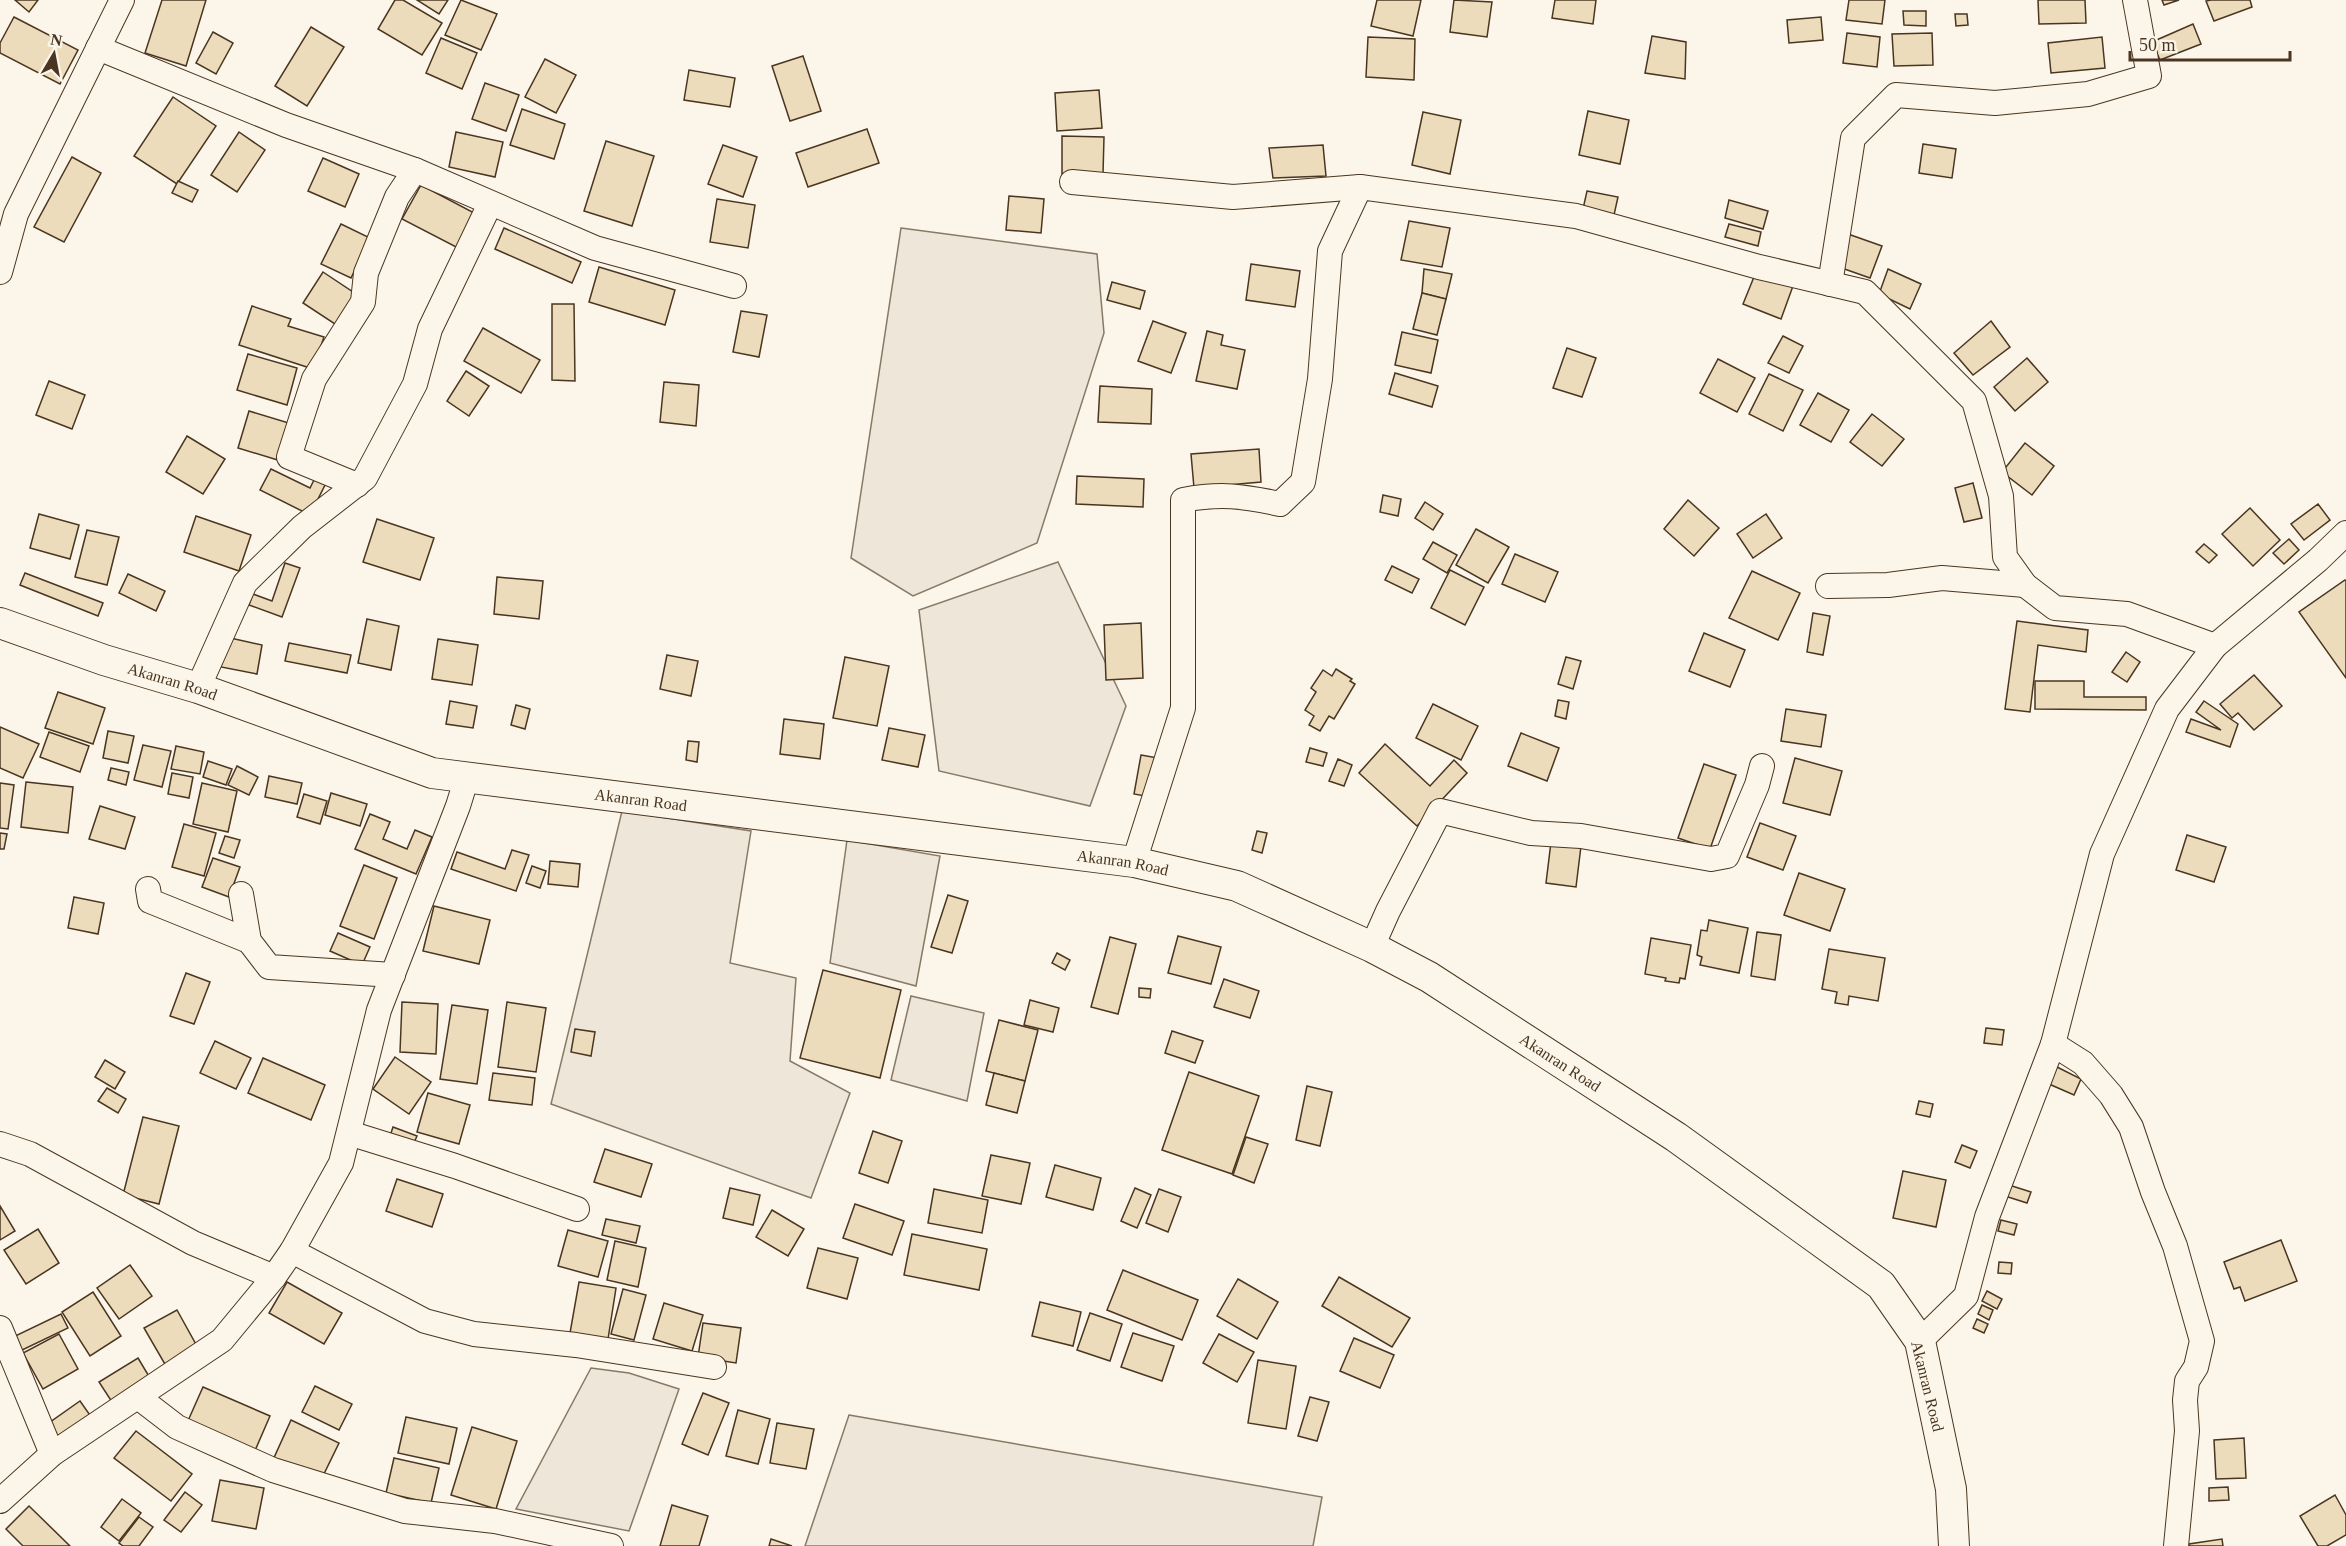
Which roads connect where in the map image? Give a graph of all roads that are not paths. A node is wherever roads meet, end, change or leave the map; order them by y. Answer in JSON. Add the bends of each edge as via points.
{"nodes":[{"id":1,"x":122,"y":0,"type":"edge"},
{"id":2,"x":2135,"y":0,"type":"edge"},
{"id":3,"x":98,"y":48,"type":"junction"},
{"id":4,"x":415,"y":170,"type":"junction"},
{"id":5,"x":1072,"y":182,"type":"dead end"},
{"id":6,"x":1360,"y":187,"type":"junction"},
{"id":7,"x":490,"y":204,"type":"junction"},
{"id":8,"x":0,"y":273,"type":"edge"},
{"id":9,"x":1830,"y":284,"type":"junction"},
{"id":10,"x":734,"y":286,"type":"dead end"},
{"id":11,"x":357,"y":485,"type":"junction"},
{"id":12,"x":2346,"y":533,"type":"edge"},
{"id":13,"x":2025,"y":585,"type":"junction"},
{"id":14,"x":1828,"y":586,"type":"dead end"},
{"id":15,"x":0,"y":623,"type":"edge"},
{"id":16,"x":2215,"y":646,"type":"junction"},
{"id":17,"x":198,"y":688,"type":"junction"},
{"id":18,"x":1762,"y":766,"type":"dead end"},
{"id":19,"x":467,"y":777,"type":"junction"},
{"id":20,"x":1134,"y":862,"type":"junction"},
{"id":21,"x":148,"y":889,"type":"dead end"},
{"id":22,"x":241,"y":894,"type":"dead end"},
{"id":23,"x":249,"y":941,"type":"junction"},
{"id":24,"x":1372,"y":947,"type":"junction"},
{"id":25,"x":393,"y":975,"type":"junction"},
{"id":26,"x":2053,"y":1044,"type":"junction"},
{"id":27,"x":349,"y":1133,"type":"junction"},
{"id":28,"x":0,"y":1144,"type":"edge"},
{"id":29,"x":577,"y":1209,"type":"dead end"},
{"id":30,"x":292,"y":1251,"type":"junction"},
{"id":31,"x":274,"y":1277,"type":"junction"},
{"id":32,"x":0,"y":1328,"type":"edge"},
{"id":33,"x":1920,"y":1341,"type":"junction"},
{"id":34,"x":714,"y":1367,"type":"dead end"},
{"id":35,"x":138,"y":1397,"type":"junction"},
{"id":36,"x":52,"y":1454,"type":"junction"},
{"id":37,"x":0,"y":1502,"type":"edge"},
{"id":38,"x":612,"y":1546,"type":"edge"},
{"id":39,"x":1954,"y":1546,"type":"edge"},
{"id":40,"x":2176,"y":1546,"type":"edge"}],
"edges":[{"from":1,"to":3,"type":"street"},
{"from":2,"to":9,"type":"street","via":[[2149,76],[2088,94],[1995,103],[1896,95],[1853,138]]},
{"from":3,"to":4,"type":"street","via":[[286,125]]},
{"from":3,"to":8,"type":"street","via":[[16,214]]},
{"from":4,"to":7,"type":"street"},
{"from":4,"to":11,"type":"street","via":[[397,197],[366,273],[363,302],[314,379],[289,457]]},
{"from":5,"to":6,"type":"street","via":[[1233,197]]},
{"from":6,"to":9,"type":"street","via":[[1576,216]]},
{"from":6,"to":20,"type":"street","via":[[1329,251],[1320,379],[1303,482],[1280,504],[1240,495],[1183,500],[1183,708]]},
{"from":7,"to":10,"type":"street","via":[[596,248]]},
{"from":7,"to":11,"type":"street","via":[[430,329],[415,384],[365,478]]},
{"from":9,"to":13,"type":"street","via":[[1865,292],[1974,401],[2001,496],[2005,557]]},
{"from":11,"to":17,"type":"street","via":[[302,527],[245,583]]},
{"from":12,"to":16,"type":"street"},
{"from":13,"to":14,"type":"street","via":[[1942,579]]},
{"from":13,"to":16,"type":"street","via":[[2055,608],[2127,614]]},
{"from":15,"to":17,"type":"main road","name":"Akanran Road"},
{"from":16,"to":26,"type":"street","via":[[2167,709],[2102,854]]},
{"from":17,"to":19,"type":"main road","name":"Akanran Road","via":[[432,773]]},
{"from":18,"to":24,"type":"street","via":[[1727,856],[1711,859],[1581,836],[1531,833],[1440,811]]},
{"from":19,"to":20,"type":"main road","name":"Akanran Road"},
{"from":19,"to":25,"type":"street"},
{"from":20,"to":24,"type":"main road","name":"Akanran Road","via":[[1237,886]]},
{"from":21,"to":23,"type":"street","via":[[150,901]]},
{"from":22,"to":23,"type":"street"},
{"from":23,"to":25,"type":"street","via":[[269,967]]},
{"from":24,"to":33,"type":"main road","name":"Akanran Road","via":[[1429,977],[1676,1137],[1881,1285]]},
{"from":25,"to":27,"type":"street","via":[[379,1010]]},
{"from":26,"to":33,"type":"street","via":[[1987,1217],[1966,1296]]},
{"from":26,"to":40,"type":"street","via":[[2083,1063],[2111,1095],[2131,1127],[2175,1246],[2202,1341],[2196,1366],[2187,1381],[2187,1431]]},
{"from":27,"to":29,"type":"street"},
{"from":27,"to":30,"type":"street","via":[[341,1163]]},
{"from":28,"to":31,"type":"street","via":[[30,1154],[193,1243]]},
{"from":30,"to":31,"type":"street"},
{"from":30,"to":34,"type":"street","via":[[425,1321],[464,1332]]},
{"from":31,"to":35,"type":"street","via":[[222,1340]]},
{"from":32,"to":36,"type":"street"},
{"from":33,"to":39,"type":"main road","name":"Akanran Road","via":[[1951,1490]]},
{"from":35,"to":36,"type":"street"},
{"from":35,"to":38,"type":"street","via":[[177,1427],[273,1470],[405,1511],[495,1521]]},
{"from":36,"to":37,"type":"street"}]}
